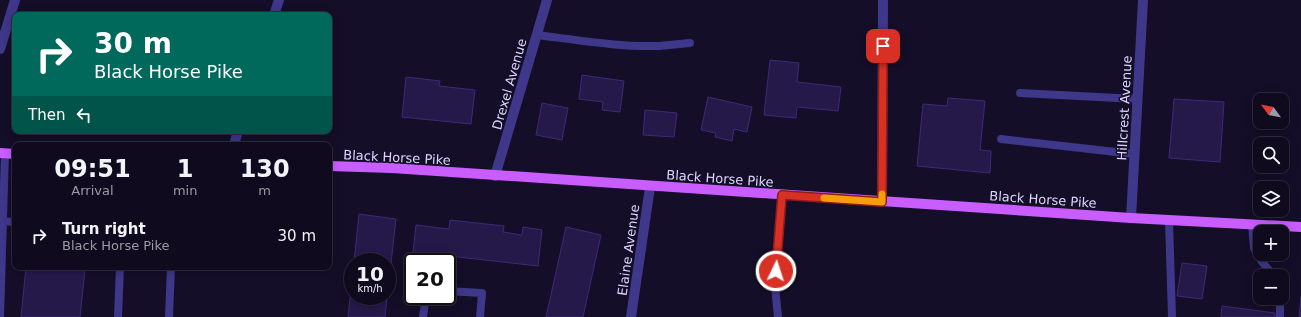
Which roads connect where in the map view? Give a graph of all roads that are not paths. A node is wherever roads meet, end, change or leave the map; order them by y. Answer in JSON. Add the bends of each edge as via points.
{"nodes":[{"id":1,"x":14,"y":0,"type":"edge"},
{"id":2,"x":279,"y":0,"type":"edge"},
{"id":3,"x":547,"y":0,"type":"edge"},
{"id":4,"x":883,"y":0,"type":"edge"},
{"id":5,"x":1143,"y":0,"type":"edge"},
{"id":6,"x":275,"y":12,"type":"edge"},
{"id":7,"x":537,"y":35,"type":"junction"},
{"id":8,"x":690,"y":42,"type":"dead end"},
{"id":9,"x":0,"y":49,"type":"edge"},
{"id":10,"x":1020,"y":93,"type":"dead end"},
{"id":11,"x":1137,"y":99,"type":"junction"},
{"id":12,"x":1000,"y":139,"type":"dead end"},
{"id":13,"x":7,"y":154,"type":"edge"},
{"id":14,"x":1134,"y":154,"type":"junction"},
{"id":15,"x":332,"y":166,"type":"edge"},
{"id":16,"x":496,"y":176,"type":"junction"},
{"id":17,"x":650,"y":186,"type":"junction"},
{"id":18,"x":782,"y":195,"type":"junction"},
{"id":19,"x":882,"y":202,"type":"junction"},
{"id":20,"x":2,"y":206,"type":"edge"},
{"id":21,"x":1131,"y":218,"type":"junction"},
{"id":22,"x":1169,"y":220,"type":"junction"},
{"id":23,"x":3,"y":221,"type":"junction"},
{"id":24,"x":12,"y":222,"type":"edge"},
{"id":25,"x":1252,"y":224,"type":"junction"},
{"id":26,"x":1301,"y":227,"type":"edge"},
{"id":27,"x":1268,"y":269,"type":"edge"},
{"id":28,"x":120,"y":270,"type":"edge"},
{"id":29,"x":171,"y":270,"type":"edge"},
{"id":30,"x":456,"y":292,"type":"edge"},
{"id":31,"x":425,"y":305,"type":"edge"},
{"id":32,"x":1280,"y":305,"type":"edge"},
{"id":33,"x":0,"y":317,"type":"edge"},
{"id":34,"x":118,"y":317,"type":"edge"},
{"id":35,"x":169,"y":317,"type":"edge"},
{"id":36,"x":423,"y":317,"type":"edge"},
{"id":37,"x":480,"y":317,"type":"edge"},
{"id":38,"x":631,"y":317,"type":"edge"},
{"id":39,"x":778,"y":317,"type":"edge"},
{"id":40,"x":1172,"y":317,"type":"edge"},
{"id":41,"x":1280,"y":317,"type":"edge"}],
"edges":[{"from":1,"to":9,"type":"street"},
{"from":2,"to":6,"type":"street"},
{"from":3,"to":7,"type":"street","name":"Drexel Avenue"},
{"from":4,"to":19,"type":"street"},
{"from":5,"to":11,"type":"street","name":"Hillcrest Avenue"},
{"from":7,"to":8,"type":"lane","via":[[637,45],[659,46]]},
{"from":7,"to":16,"type":"street","name":"Drexel Avenue"},
{"from":10,"to":11,"type":"lane"},
{"from":11,"to":14,"type":"street","name":"Hillcrest Avenue"},
{"from":12,"to":14,"type":"lane"},
{"from":13,"to":20,"type":"lane"},
{"from":14,"to":21,"type":"street","name":"Hillcrest Avenue"},
{"from":15,"to":16,"type":"main road","name":"Black Horse Pike"},
{"from":16,"to":17,"type":"main road","name":"Black Horse Pike"},
{"from":17,"to":18,"type":"main road","name":"Black Horse Pike"},
{"from":17,"to":38,"type":"street","name":"Elaine Avenue"},
{"from":18,"to":19,"type":"main road","name":"Black Horse Pike"},
{"from":18,"to":39,"type":"lane","via":[[775,286]]},
{"from":19,"to":21,"type":"main road","name":"Black Horse Pike"},
{"from":20,"to":23,"type":"lane"},
{"from":21,"to":22,"type":"main road","name":"Black Horse Pike"},
{"from":22,"to":25,"type":"main road","name":"Black Horse Pike"},
{"from":22,"to":40,"type":"lane"},
{"from":23,"to":24,"type":"lane"},
{"from":23,"to":33,"type":"lane"},
{"from":25,"to":26,"type":"main road","name":"Black Horse Pike"},
{"from":25,"to":27,"type":"lane","via":[[1254,248]]},
{"from":28,"to":34,"type":"lane"},
{"from":29,"to":35,"type":"lane"},
{"from":30,"to":37,"type":"lane","via":[[482,293]]},
{"from":31,"to":36,"type":"lane"},
{"from":32,"to":41,"type":"lane"}]}
